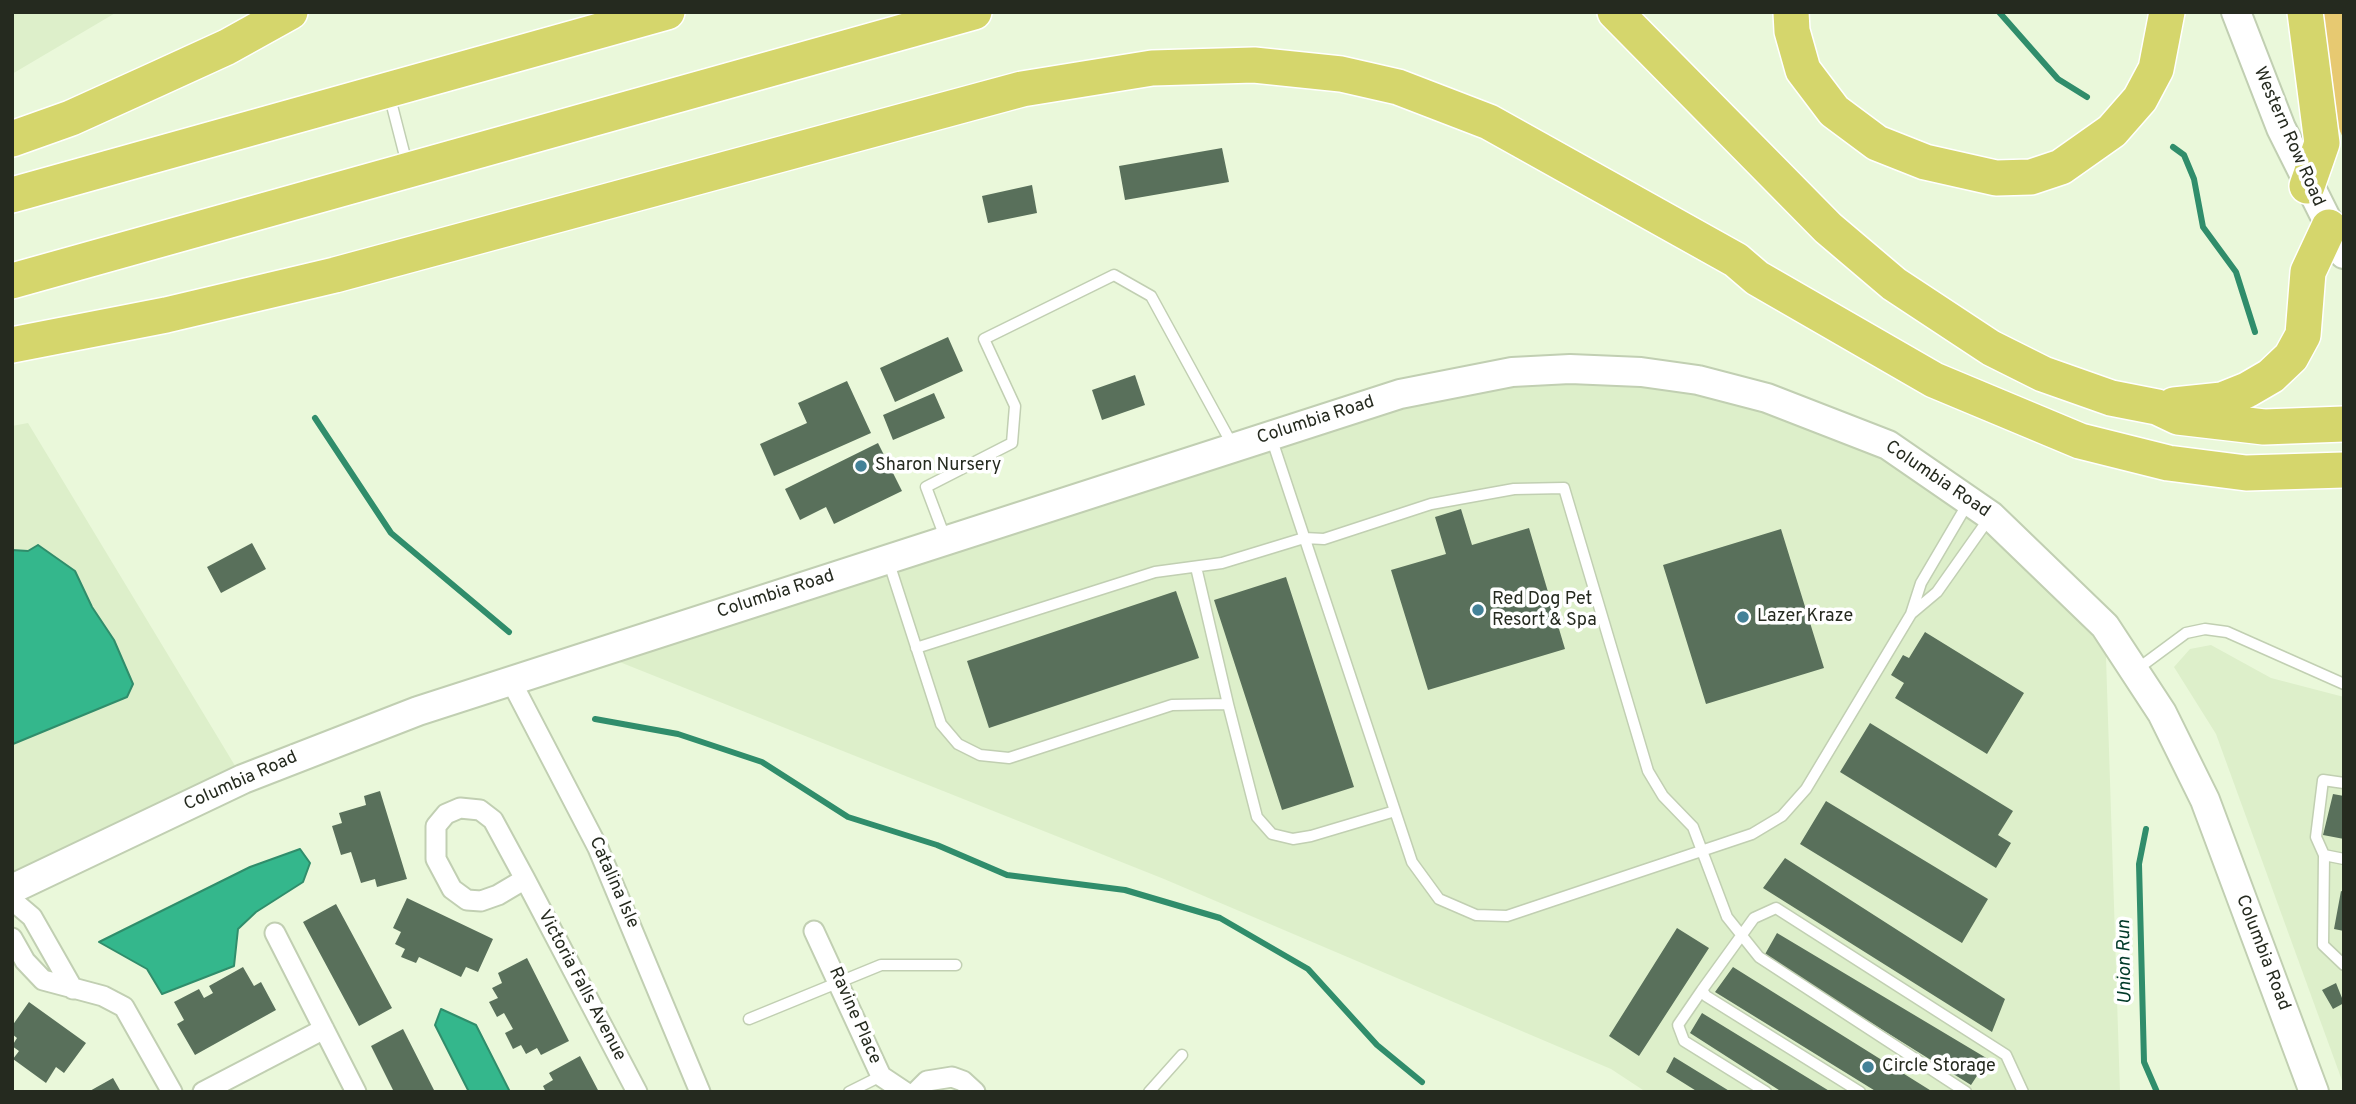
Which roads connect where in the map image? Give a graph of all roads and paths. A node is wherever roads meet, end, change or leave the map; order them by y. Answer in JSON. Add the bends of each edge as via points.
{"nodes":[{"id":1,"x":290,"y":12,"type":"edge"},
{"id":2,"x":667,"y":12,"type":"edge"},
{"id":3,"x":974,"y":12,"type":"edge"},
{"id":4,"x":1615,"y":12,"type":"edge"},
{"id":5,"x":1791,"y":12,"type":"edge"},
{"id":6,"x":2167,"y":12,"type":"edge"},
{"id":7,"x":2305,"y":12,"type":"edge"},
{"id":8,"x":2239,"y":14,"type":"edge"},
{"id":9,"x":388,"y":90,"type":"junction"},
{"id":10,"x":12,"y":139,"type":"edge"},
{"id":11,"x":409,"y":171,"type":"junction"},
{"id":12,"x":2307,"y":186,"type":"junction"},
{"id":13,"x":12,"y":195,"type":"edge"},
{"id":14,"x":2336,"y":240,"type":"edge"},
{"id":15,"x":12,"y":281,"type":"edge"},
{"id":16,"x":12,"y":345,"type":"edge"},
{"id":17,"x":2157,"y":407,"type":"junction"},
{"id":18,"x":2344,"y":424,"type":"edge"},
{"id":19,"x":1270,"y":436,"type":"junction"},
{"id":20,"x":1234,"y":448,"type":"junction"},
{"id":21,"x":2344,"y":470,"type":"edge"},
{"id":22,"x":1981,"y":508,"type":"junction"},
{"id":23,"x":1304,"y":538,"type":"junction"},
{"id":24,"x":946,"y":540,"type":"junction"},
{"id":25,"x":887,"y":559,"type":"junction"},
{"id":26,"x":1196,"y":566,"type":"junction"},
{"id":27,"x":1912,"y":614,"type":"junction"},
{"id":28,"x":916,"y":648,"type":"junction"},
{"id":29,"x":2136,"y":671,"type":"junction"},
{"id":30,"x":511,"y":681,"type":"junction"},
{"id":31,"x":2344,"y":684,"type":"edge"},
{"id":32,"x":1228,"y":704,"type":"junction"},
{"id":33,"x":2344,"y":783,"type":"edge"},
{"id":34,"x":1395,"y":811,"type":"junction"},
{"id":35,"x":1704,"y":850,"type":"junction"},
{"id":36,"x":2323,"y":855,"type":"junction"},
{"id":37,"x":2344,"y":859,"type":"edge"},
{"id":38,"x":525,"y":879,"type":"junction"},
{"id":39,"x":12,"y":889,"type":"edge"},
{"id":40,"x":12,"y":900,"type":"edge"},
{"id":41,"x":814,"y":931,"type":"dead end"},
{"id":42,"x":275,"y":933,"type":"dead end"},
{"id":43,"x":1740,"y":934,"type":"junction"},
{"id":44,"x":12,"y":938,"type":"edge"},
{"id":45,"x":956,"y":965,"type":"dead end"},
{"id":46,"x":2344,"y":965,"type":"edge"},
{"id":47,"x":839,"y":980,"type":"junction"},
{"id":48,"x":73,"y":989,"type":"junction"},
{"id":49,"x":1702,"y":990,"type":"junction"},
{"id":50,"x":748,"y":1020,"type":"dead end"},
{"id":51,"x":324,"y":1030,"type":"junction"},
{"id":52,"x":1182,"y":1055,"type":"dead end"},
{"id":53,"x":881,"y":1076,"type":"junction"},
{"id":54,"x":216,"y":1089,"type":"edge"},
{"id":55,"x":172,"y":1092,"type":"edge"},
{"id":56,"x":356,"y":1092,"type":"edge"},
{"id":57,"x":637,"y":1092,"type":"edge"},
{"id":58,"x":700,"y":1092,"type":"edge"},
{"id":59,"x":849,"y":1092,"type":"edge"},
{"id":60,"x":905,"y":1092,"type":"edge"},
{"id":61,"x":916,"y":1092,"type":"edge"},
{"id":62,"x":975,"y":1092,"type":"edge"},
{"id":63,"x":1149,"y":1092,"type":"edge"},
{"id":64,"x":1766,"y":1092,"type":"edge"},
{"id":65,"x":1860,"y":1092,"type":"edge"},
{"id":66,"x":1966,"y":1092,"type":"edge"},
{"id":67,"x":2023,"y":1092,"type":"edge"},
{"id":68,"x":2314,"y":1092,"type":"edge"}],
"edges":[{"from":1,"to":10,"type":"highway","via":[[169,74]]},
{"from":2,"to":9,"type":"highway"},
{"from":3,"to":11,"type":"highway"},
{"from":4,"to":17,"type":"highway","via":[[1774,176],[1894,285],[1982,343],[2043,373],[2111,398]]},
{"from":5,"to":6,"type":"highway","via":[[1803,70],[1834,111],[1877,143],[1925,162],[1996,178],[2031,177],[2061,167],[2112,131],[2140,99],[2155,69]]},
{"from":7,"to":12,"type":"highway","via":[[2322,143]]},
{"from":8,"to":12,"type":"street","name":"Western Row Road","via":[[2265,90]]},
{"from":9,"to":11,"type":"lane"},
{"from":9,"to":13,"type":"highway"},
{"from":11,"to":15,"type":"highway"},
{"from":12,"to":14,"type":"street","name":"Western Row Road"},
{"from":14,"to":17,"type":"highway","via":[[2308,272],[2303,335],[2271,376],[2222,400]]},
{"from":16,"to":21,"type":"highway","via":[[335,275],[1023,89],[1152,68],[1254,65],[1341,74],[1398,87],[1489,122],[1736,260],[1757,278],[1934,380],[2068,437],[2156,460],[2246,473]]},
{"from":17,"to":18,"type":"highway","via":[[2178,417],[2214,424]]},
{"from":19,"to":20,"type":"street","name":"Columbia Road"},
{"from":19,"to":22,"type":"street","name":"Columbia Road","via":[[1441,384],[1558,369],[1641,372],[1698,380],[1808,412],[1888,445]]},
{"from":19,"to":23,"type":"lane"},
{"from":20,"to":24,"type":"street","name":"Columbia Road"},
{"from":20,"to":24,"type":"lane","via":[[1151,296],[1114,275],[984,339],[1015,406],[1012,443],[926,487]]},
{"from":22,"to":27,"type":"lane","via":[[1937,592]]},
{"from":22,"to":27,"type":"lane","via":[[1921,583]]},
{"from":22,"to":29,"type":"street","name":"Columbia Road","via":[[2105,626]]},
{"from":23,"to":26,"type":"lane","via":[[1222,563]]},
{"from":23,"to":34,"type":"lane"},
{"from":23,"to":35,"type":"lane","via":[[1324,539],[1460,497],[1564,488],[1648,771],[1663,796],[1693,828]]},
{"from":24,"to":25,"type":"street","name":"Columbia Road"},
{"from":25,"to":28,"type":"lane"},
{"from":25,"to":30,"type":"street","name":"Columbia Road"},
{"from":26,"to":28,"type":"lane","via":[[1155,572]]},
{"from":26,"to":32,"type":"lane"},
{"from":27,"to":35,"type":"lane","via":[[1805,789],[1782,816]]},
{"from":28,"to":32,"type":"lane","via":[[941,724],[958,744],[980,755],[1009,758],[1172,705]]},
{"from":29,"to":31,"type":"lane","via":[[2186,633],[2205,629],[2227,632]]},
{"from":29,"to":68,"type":"street","name":"Columbia Road","via":[[2205,800]]},
{"from":30,"to":39,"type":"street","name":"Columbia Road","via":[[309,751]]},
{"from":30,"to":58,"type":"street","name":"Catalina Isle","via":[[598,848]]},
{"from":32,"to":34,"type":"lane","via":[[1257,817],[1272,834],[1293,839],[1311,836]]},
{"from":33,"to":36,"type":"lane","via":[[2323,780],[2316,837]]},
{"from":34,"to":35,"type":"lane","via":[[1412,862],[1439,899],[1476,915],[1507,916]]},
{"from":35,"to":43,"type":"lane","via":[[1719,900]]},
{"from":36,"to":37,"type":"lane"},
{"from":36,"to":46,"type":"lane","via":[[2323,945]]},
{"from":38,"to":38,"type":"street","name":"Victoria Falls Avenue","via":[[493,820],[480,810],[460,808],[446,814],[436,826],[436,859],[452,890],[467,900],[498,895]]},
{"from":38,"to":57,"type":"street","name":"Victoria Falls Avenue"},
{"from":40,"to":48,"type":"street","via":[[32,917]]},
{"from":41,"to":47,"type":"street","name":"Ravine Place"},
{"from":42,"to":51,"type":"street"},
{"from":43,"to":49,"type":"lane"},
{"from":43,"to":66,"type":"lane","via":[[1759,957]]},
{"from":43,"to":67,"type":"lane","via":[[1754,918],[1776,908],[2006,1055]]},
{"from":44,"to":48,"type":"street","via":[[43,980]]},
{"from":45,"to":47,"type":"lane","via":[[881,965]]},
{"from":47,"to":50,"type":"lane"},
{"from":47,"to":53,"type":"street","name":"Ravine Place"},
{"from":48,"to":55,"type":"street","via":[[124,1007]]},
{"from":49,"to":64,"type":"lane","via":[[1678,1025],[1684,1041]]},
{"from":49,"to":65,"type":"lane"},
{"from":51,"to":54,"type":"street"},
{"from":51,"to":56,"type":"street"},
{"from":52,"to":63,"type":"lane"},
{"from":53,"to":59,"type":"lane"},
{"from":53,"to":60,"type":"street","name":"Ravine Place"},
{"from":61,"to":62,"type":"street","via":[[927,1081],[951,1077]]}]}
